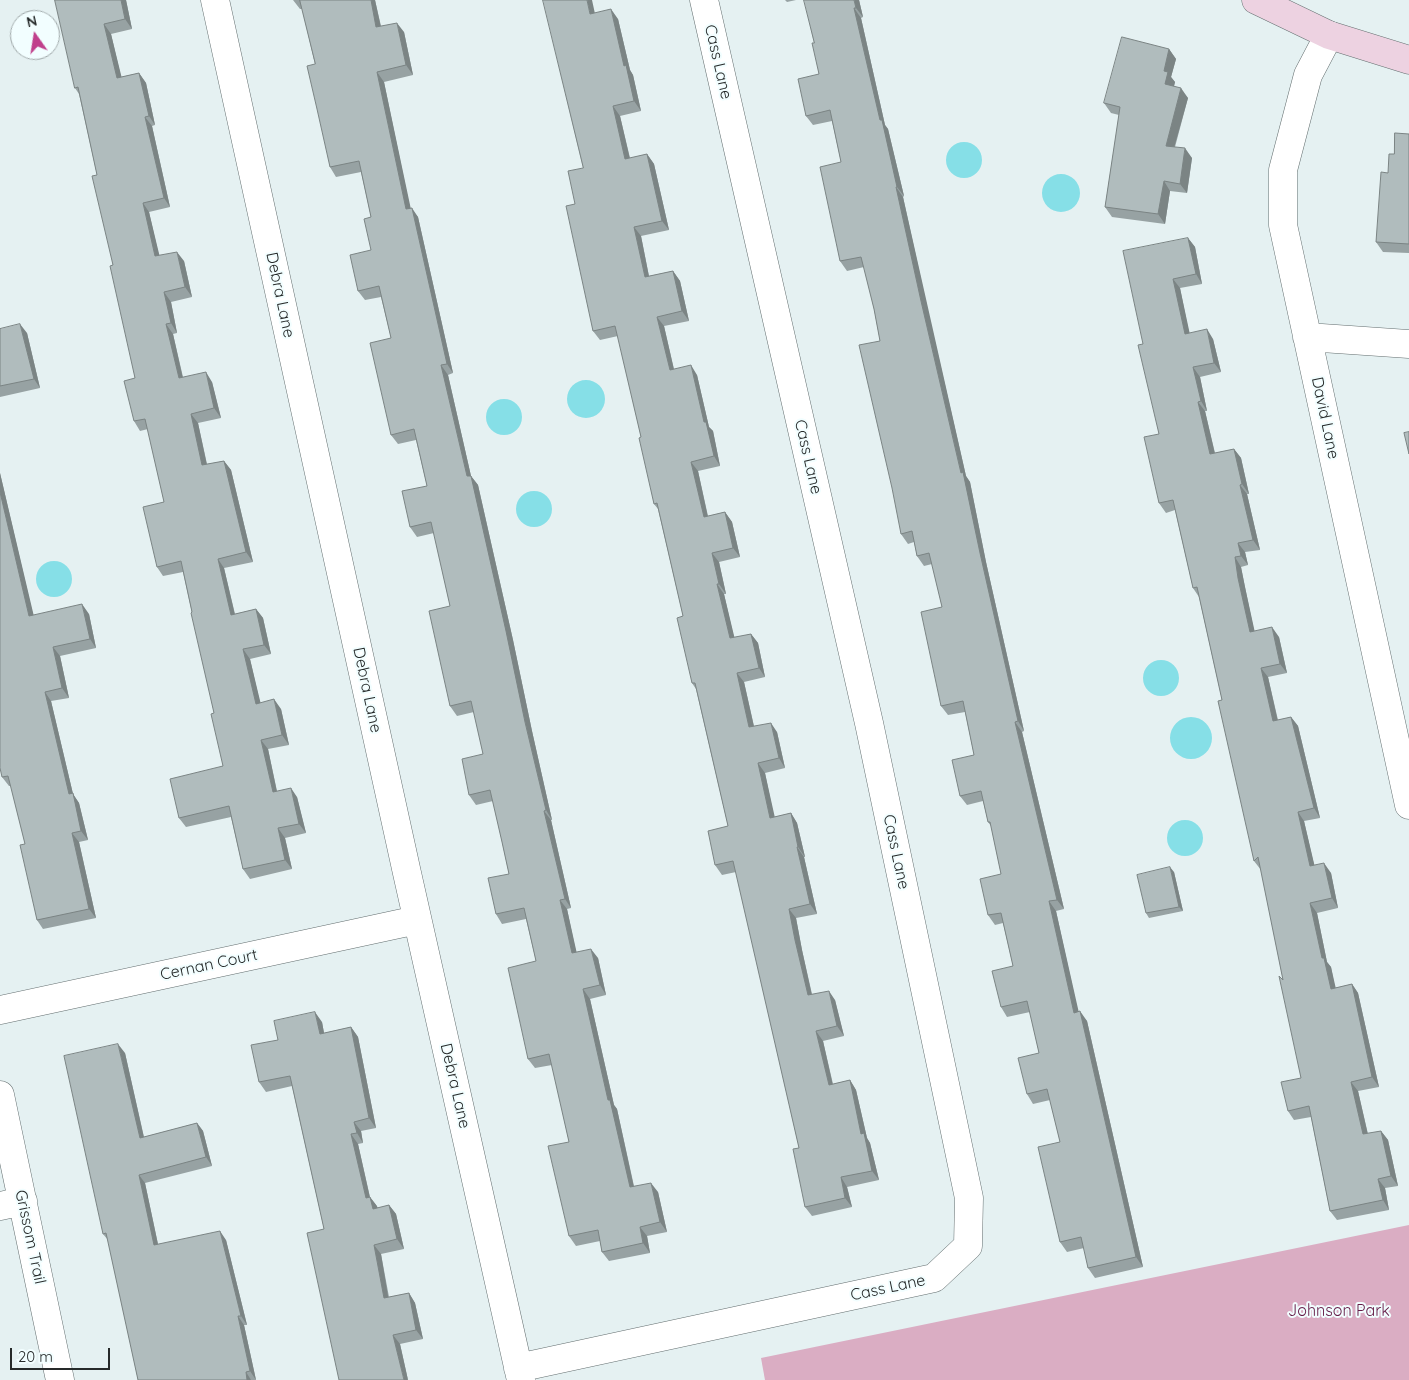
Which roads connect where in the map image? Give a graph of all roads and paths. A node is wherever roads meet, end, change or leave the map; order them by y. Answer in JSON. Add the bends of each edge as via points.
{"nodes":[{"id":1,"x":215,"y":0,"type":"edge"},
{"id":2,"x":704,"y":0,"type":"edge"},
{"id":3,"x":1256,"y":0,"type":"edge"},
{"id":4,"x":1328,"y":35,"type":"junction"},
{"id":5,"x":1409,"y":60,"type":"edge"},
{"id":6,"x":1307,"y":337,"type":"junction"},
{"id":7,"x":1409,"y":344,"type":"edge"},
{"id":8,"x":1409,"y":805,"type":"edge"},
{"id":9,"x":417,"y":920,"type":"junction"},
{"id":10,"x":0,"y":1010,"type":"edge"},
{"id":11,"x":0,"y":1094,"type":"edge"},
{"id":12,"x":11,"y":1204,"type":"edge"},
{"id":13,"x":520,"y":1374,"type":"edge"},
{"id":14,"x":60,"y":1380,"type":"edge"}],
"edges":[{"from":1,"to":9,"type":"street","name":"Debra Lane"},
{"from":2,"to":13,"type":"street","name":"Cass Lane","via":[[871,733],[969,1198],[968,1246],[934,1278]]},
{"from":3,"to":4,"type":"street"},
{"from":4,"to":5,"type":"street"},
{"from":4,"to":6,"type":"street","name":"David Lane","via":[[1308,75],[1283,170],[1283,225]]},
{"from":6,"to":7,"type":"street"},
{"from":6,"to":8,"type":"street","name":"David Lane"},
{"from":9,"to":10,"type":"street","name":"Cernan Court"},
{"from":9,"to":13,"type":"street","name":"Debra Lane"},
{"from":11,"to":12,"type":"street","name":"Grissom Trail"},
{"from":12,"to":14,"type":"street","name":"Grissom Trail"}]}
